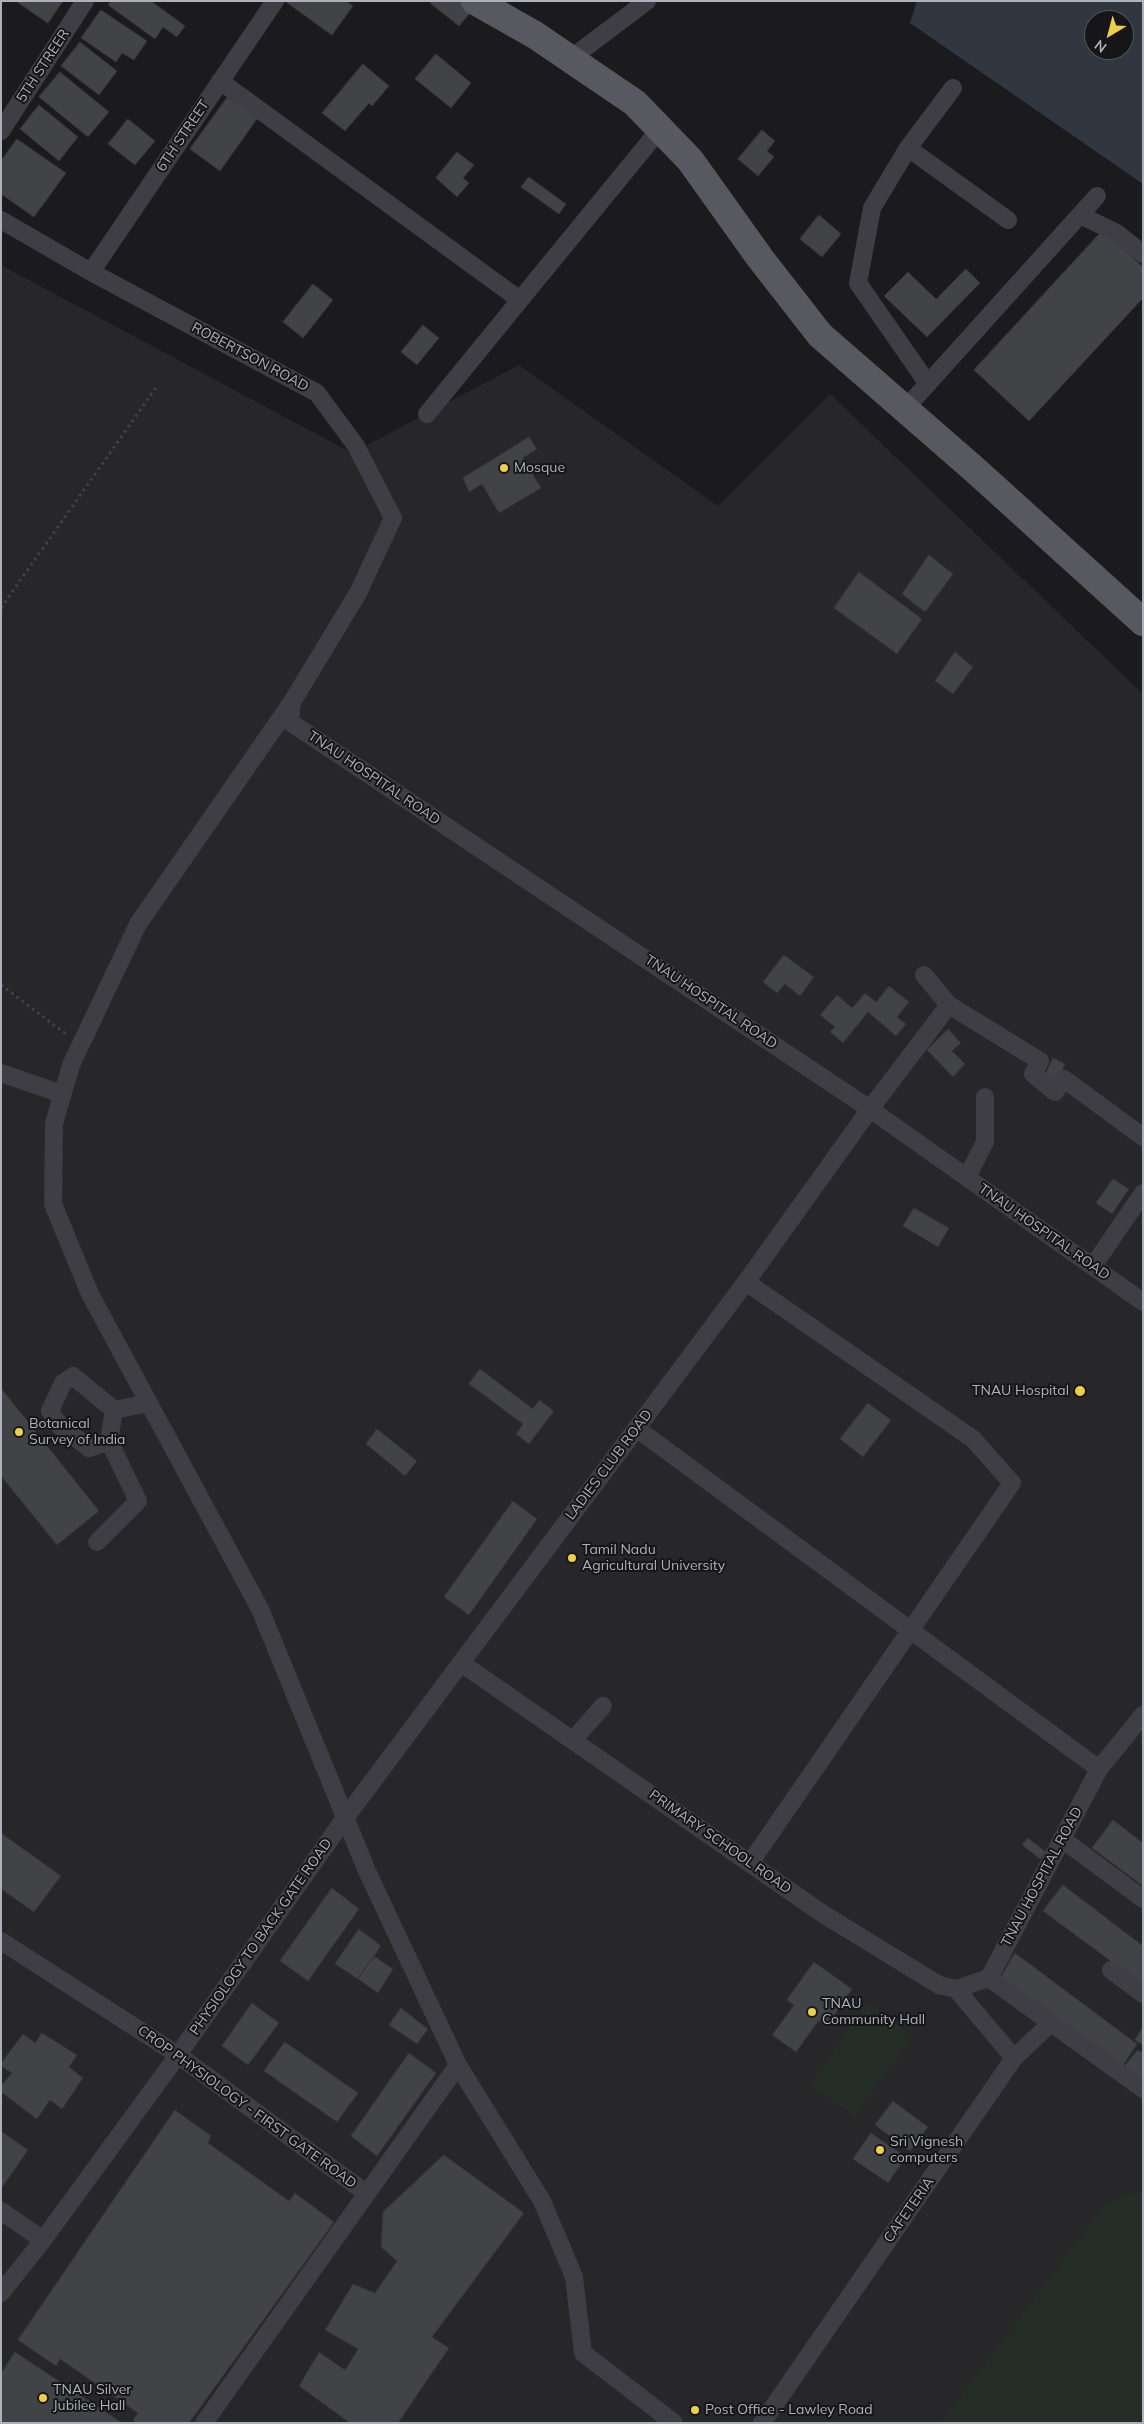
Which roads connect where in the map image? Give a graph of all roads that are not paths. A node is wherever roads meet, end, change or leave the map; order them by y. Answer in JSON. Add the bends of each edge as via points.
{"nodes":[{"id":1,"x":85,"y":1,"type":"edge"},
{"id":2,"x":275,"y":1,"type":"edge"},
{"id":3,"x":475,"y":1,"type":"edge"},
{"id":4,"x":647,"y":1,"type":"edge"},
{"id":5,"x":570,"y":59,"type":"junction"},
{"id":6,"x":220,"y":81,"type":"junction"},
{"id":7,"x":953,"y":88,"type":"dead end"},
{"id":8,"x":660,"y":129,"type":"junction"},
{"id":9,"x":1,"y":131,"type":"edge"},
{"id":10,"x":908,"y":148,"type":"junction"},
{"id":11,"x":1097,"y":196,"type":"dead end"},
{"id":12,"x":1080,"y":215,"type":"junction"},
{"id":13,"x":1,"y":220,"type":"edge"},
{"id":14,"x":1008,"y":220,"type":"dead end"},
{"id":15,"x":1143,"y":254,"type":"edge"},
{"id":16,"x":90,"y":272,"type":"junction"},
{"id":17,"x":520,"y":300,"type":"junction"},
{"id":18,"x":928,"y":384,"type":"junction"},
{"id":19,"x":905,"y":409,"type":"junction"},
{"id":20,"x":427,"y":414,"type":"dead end"},
{"id":21,"x":1143,"y":622,"type":"edge"},
{"id":22,"x":292,"y":702,"type":"junction"},
{"id":23,"x":924,"y":975,"type":"dead end"},
{"id":24,"x":949,"y":1005,"type":"junction"},
{"id":25,"x":1,"y":1073,"type":"edge"},
{"id":26,"x":62,"y":1094,"type":"junction"},
{"id":27,"x":985,"y":1097,"type":"dead end"},
{"id":28,"x":870,"y":1109,"type":"junction"},
{"id":29,"x":1143,"y":1137,"type":"edge"},
{"id":30,"x":966,"y":1177,"type":"junction"},
{"id":31,"x":1143,"y":1193,"type":"edge"},
{"id":32,"x":1093,"y":1266,"type":"junction"},
{"id":33,"x":746,"y":1282,"type":"junction"},
{"id":34,"x":1143,"y":1302,"type":"edge"},
{"id":35,"x":148,"y":1402,"type":"junction"},
{"id":36,"x":114,"y":1410,"type":"junction"},
{"id":37,"x":636,"y":1428,"type":"junction"},
{"id":38,"x":110,"y":1442,"type":"junction"},
{"id":39,"x":97,"y":1542,"type":"dead end"},
{"id":40,"x":910,"y":1630,"type":"junction"},
{"id":41,"x":461,"y":1662,"type":"junction"},
{"id":42,"x":603,"y":1706,"type":"dead end"},
{"id":43,"x":1143,"y":1715,"type":"edge"},
{"id":44,"x":573,"y":1740,"type":"junction"},
{"id":45,"x":1099,"y":1769,"type":"junction"},
{"id":46,"x":345,"y":1818,"type":"junction"},
{"id":47,"x":1062,"y":1839,"type":"junction"},
{"id":48,"x":750,"y":1863,"type":"junction"},
{"id":49,"x":1143,"y":1899,"type":"edge"},
{"id":50,"x":1,"y":1941,"type":"edge"},
{"id":51,"x":1111,"y":1970,"type":"dead end"},
{"id":52,"x":989,"y":1978,"type":"junction"},
{"id":53,"x":956,"y":1989,"type":"junction"},
{"id":54,"x":1143,"y":1994,"type":"edge"},
{"id":55,"x":1051,"y":2023,"type":"junction"},
{"id":56,"x":178,"y":2055,"type":"junction"},
{"id":57,"x":1014,"y":2058,"type":"junction"},
{"id":58,"x":458,"y":2065,"type":"junction"},
{"id":59,"x":1143,"y":2089,"type":"edge"},
{"id":60,"x":366,"y":2193,"type":"junction"},
{"id":61,"x":1,"y":2211,"type":"edge"},
{"id":62,"x":43,"y":2240,"type":"junction"},
{"id":63,"x":1,"y":2294,"type":"edge"},
{"id":64,"x":204,"y":2423,"type":"edge"},
{"id":65,"x":674,"y":2423,"type":"edge"},
{"id":66,"x":762,"y":2423,"type":"edge"}],
"edges":[{"from":1,"to":9,"type":"street","name":"5TH STREER"},
{"from":2,"to":6,"type":"street","name":"6TH STREET"},
{"from":3,"to":5,"type":"main road"},
{"from":4,"to":5,"type":"street"},
{"from":5,"to":8,"type":"main road","via":[[635,103]]},
{"from":6,"to":16,"type":"street","name":"6TH STREET"},
{"from":6,"to":17,"type":"street"},
{"from":7,"to":10,"type":"street"},
{"from":8,"to":17,"type":"street"},
{"from":8,"to":19,"type":"main road","via":[[690,160],[820,335]]},
{"from":10,"to":14,"type":"street"},
{"from":10,"to":18,"type":"street","via":[[872,208],[858,283]]},
{"from":11,"to":12,"type":"street"},
{"from":12,"to":15,"type":"street","via":[[1116,233]]},
{"from":12,"to":18,"type":"street"},
{"from":13,"to":16,"type":"street","name":"ROBERTSON ROAD"},
{"from":16,"to":22,"type":"street","name":"ROBERTSON ROAD","via":[[317,393],[356,446],[393,518],[358,593]]},
{"from":17,"to":20,"type":"street"},
{"from":18,"to":19,"type":"street"},
{"from":19,"to":21,"type":"main road"},
{"from":22,"to":26,"type":"street","via":[[138,924],[71,1065]]},
{"from":22,"to":28,"type":"street","name":"TNAU HOSPITAL ROAD","via":[[290,722]]},
{"from":23,"to":24,"type":"street"},
{"from":24,"to":28,"type":"street","name":"LADIES CLUB ROAD"},
{"from":24,"to":29,"type":"street","via":[[1040,1061],[1033,1074],[1054,1092],[1064,1079]]},
{"from":25,"to":26,"type":"street"},
{"from":26,"to":35,"type":"street","via":[[54,1124],[53,1204],[90,1294]]},
{"from":27,"to":30,"type":"street","via":[[985,1142]]},
{"from":28,"to":30,"type":"street","name":"TNAU HOSPITAL ROAD"},
{"from":28,"to":33,"type":"street","name":"LADIES CLUB ROAD"},
{"from":30,"to":32,"type":"street","name":"TNAU HOSPITAL ROAD"},
{"from":31,"to":32,"type":"street"},
{"from":32,"to":34,"type":"street","name":"TNAU HOSPITAL ROAD"},
{"from":33,"to":37,"type":"street","name":"LADIES CLUB ROAD"},
{"from":33,"to":40,"type":"street","via":[[973,1439],[1012,1483]]},
{"from":35,"to":36,"type":"street"},
{"from":35,"to":46,"type":"street","via":[[260,1609]]},
{"from":36,"to":38,"type":"street"},
{"from":36,"to":38,"type":"street","via":[[73,1376],[63,1383],[50,1411],[60,1426],[89,1448]]},
{"from":37,"to":40,"type":"street"},
{"from":37,"to":41,"type":"street","name":"LADIES CLUB ROAD"},
{"from":38,"to":39,"type":"street","via":[[138,1501]]},
{"from":40,"to":45,"type":"street"},
{"from":40,"to":48,"type":"street"},
{"from":41,"to":44,"type":"street","name":"PRIMARY SCHOOL ROAD"},
{"from":41,"to":46,"type":"street","name":"LADIES CLUB ROAD"},
{"from":42,"to":44,"type":"street"},
{"from":43,"to":45,"type":"street","name":"TNAU HOSPITAL ROAD"},
{"from":44,"to":48,"type":"street","name":"PRIMARY SCHOOL ROAD"},
{"from":45,"to":47,"type":"street","name":"TNAU HOSPITAL ROAD"},
{"from":46,"to":56,"type":"street","name":"PHYSIOLOGY TO BACK GATE ROAD"},
{"from":46,"to":58,"type":"street"},
{"from":47,"to":49,"type":"street"},
{"from":47,"to":52,"type":"street","name":"TNAU HOSPITAL ROAD"},
{"from":48,"to":53,"type":"street","name":"PRIMARY SCHOOL ROAD","via":[[823,1914],[930,1980]]},
{"from":50,"to":56,"type":"street","name":"CROP PHYSIOLOGY - FIRST GATE ROAD"},
{"from":51,"to":54,"type":"street"},
{"from":52,"to":53,"type":"street"},
{"from":52,"to":55,"type":"street"},
{"from":53,"to":57,"type":"street"},
{"from":55,"to":57,"type":"street","name":"CAFETERIA"},
{"from":55,"to":59,"type":"street"},
{"from":56,"to":60,"type":"street","name":"CROP PHYSIOLOGY - FIRST GATE ROAD"},
{"from":56,"to":62,"type":"street","name":"PHYSIOLOGY TO BACK GATE ROAD"},
{"from":57,"to":66,"type":"street","name":"CAFETERIA"},
{"from":58,"to":60,"type":"street"},
{"from":58,"to":65,"type":"street","via":[[542,2201],[574,2277],[584,2353]]},
{"from":60,"to":64,"type":"street"},
{"from":61,"to":62,"type":"street"},
{"from":62,"to":63,"type":"street","name":"PHYSIOLOGY TO BACK GATE ROAD"}]}
